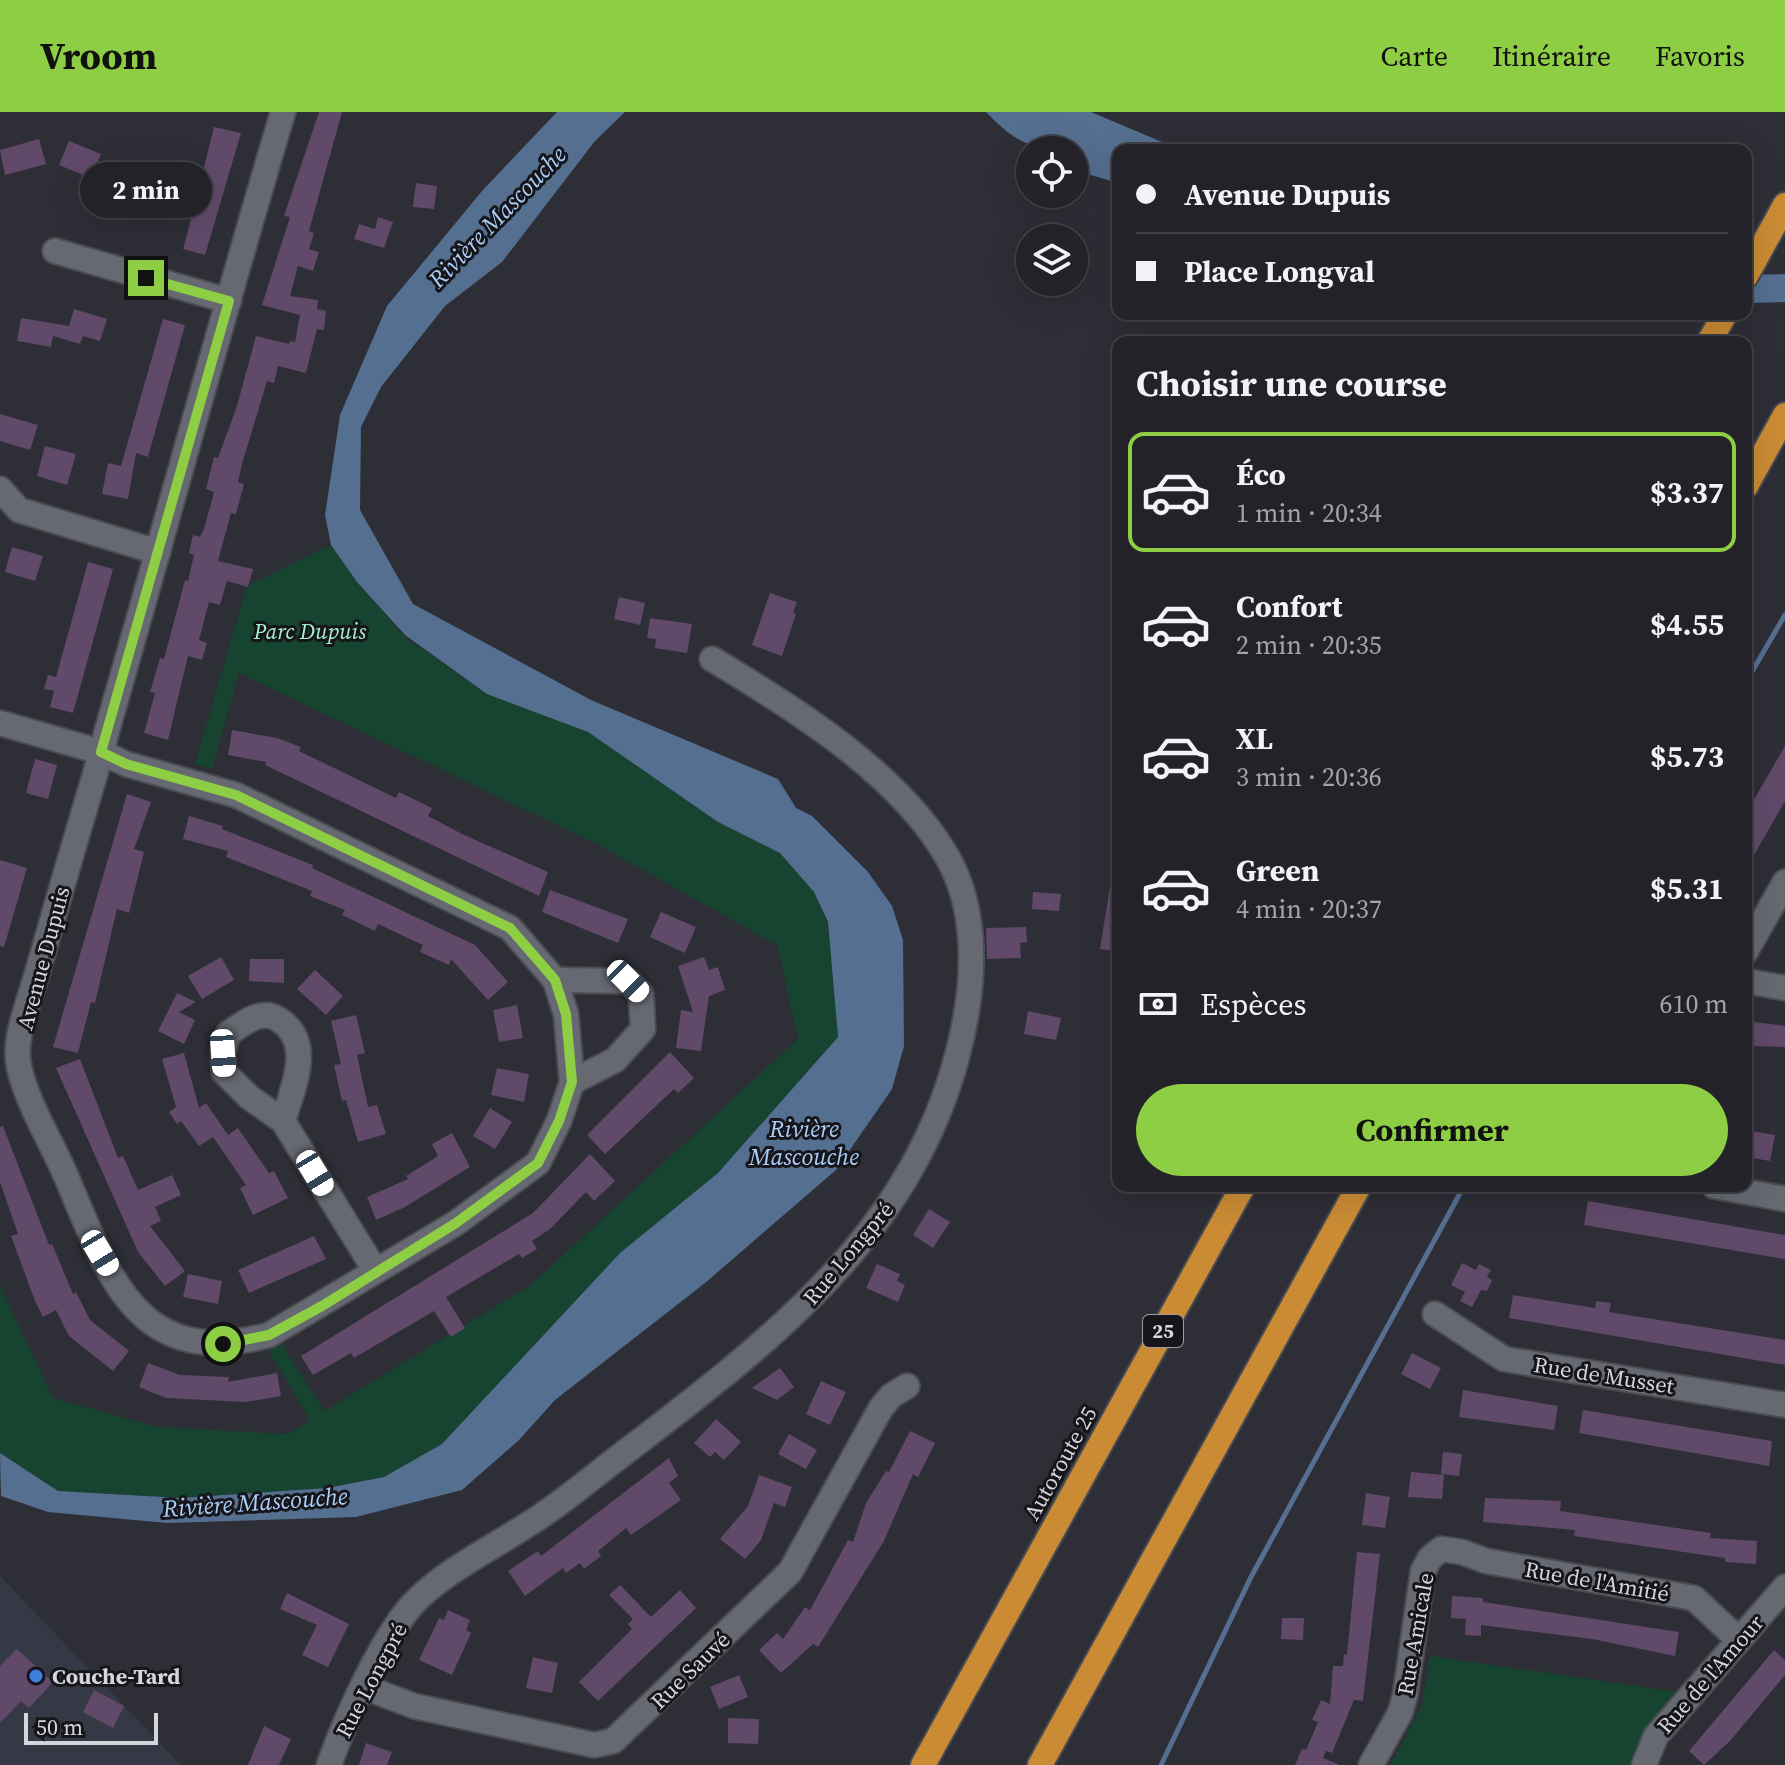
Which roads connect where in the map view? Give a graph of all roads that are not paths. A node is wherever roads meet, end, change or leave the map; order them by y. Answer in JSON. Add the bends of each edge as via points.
{"nodes":[{"id":1,"x":283,"y":112,"type":"edge"},
{"id":2,"x":1784,"y":206,"type":"edge"},
{"id":3,"x":55,"y":251,"type":"dead end"},
{"id":4,"x":1752,"y":265,"type":"edge"},
{"id":5,"x":229,"y":301,"type":"junction"},
{"id":6,"x":1785,"y":415,"type":"edge"},
{"id":7,"x":1752,"y":475,"type":"edge"},
{"id":8,"x":0,"y":489,"type":"edge"},
{"id":9,"x":10,"y":514,"type":"edge"},
{"id":10,"x":158,"y":552,"type":"junction"},
{"id":11,"x":712,"y":659,"type":"dead end"},
{"id":12,"x":0,"y":723,"type":"edge"},
{"id":13,"x":101,"y":752,"type":"junction"},
{"id":14,"x":1785,"y":882,"type":"edge"},
{"id":15,"x":1752,"y":940,"type":"edge"},
{"id":16,"x":555,"y":980,"type":"junction"},
{"id":17,"x":1752,"y":982,"type":"edge"},
{"id":18,"x":1785,"y":988,"type":"edge"},
{"id":19,"x":572,"y":1082,"type":"junction"},
{"id":20,"x":283,"y":1121,"type":"dead end"},
{"id":21,"x":1240,"y":1192,"type":"edge"},
{"id":22,"x":1356,"y":1192,"type":"edge"},
{"id":23,"x":1747,"y":1192,"type":"edge"},
{"id":24,"x":1785,"y":1199,"type":"edge"},
{"id":25,"x":375,"y":1270,"type":"junction"},
{"id":26,"x":1435,"y":1314,"type":"dead end"},
{"id":27,"x":907,"y":1386,"type":"dead end"},
{"id":28,"x":1785,"y":1405,"type":"edge"},
{"id":29,"x":1441,"y":1549,"type":"joint"},
{"id":30,"x":1785,"y":1587,"type":"edge"},
{"id":31,"x":1739,"y":1640,"type":"junction"},
{"id":32,"x":364,"y":1687,"type":"junction"},
{"id":33,"x":329,"y":1765,"type":"edge"},
{"id":34,"x":923,"y":1765,"type":"edge"},
{"id":35,"x":1040,"y":1765,"type":"edge"},
{"id":36,"x":1371,"y":1765,"type":"edge"},
{"id":37,"x":1644,"y":1765,"type":"edge"}],
"edges":[{"from":1,"to":5,"type":"street","name":"Avenue Dupuis"},
{"from":2,"to":4,"type":"highway"},
{"from":3,"to":5,"type":"street"},
{"from":5,"to":10,"type":"street","name":"Avenue Dupuis"},
{"from":6,"to":7,"type":"highway"},
{"from":8,"to":9,"type":"street"},
{"from":9,"to":10,"type":"street"},
{"from":10,"to":13,"type":"street","name":"Avenue Dupuis"},
{"from":11,"to":32,"type":"street","name":"Rue Longpré","via":[[808,721],[877,777],[919,818],[950,863],[966,903],[970,963],[966,1014],[947,1095],[899,1192],[793,1316],[556,1505],[418,1600]]},
{"from":12,"to":13,"type":"street"},
{"from":13,"to":16,"type":"street","name":"Avenue Dupuis","via":[[236,795],[510,928]]},
{"from":13,"to":25,"type":"street","name":"Avenue Dupuis","via":[[17,1060],[100,1253],[138,1314],[167,1334],[206,1345],[269,1335]]},
{"from":14,"to":15,"type":"street"},
{"from":16,"to":19,"type":"street","name":"Avenue Dupuis","via":[[566,1014]]},
{"from":16,"to":19,"type":"street","via":[[628,981],[641,994],[643,1029],[615,1060]]},
{"from":17,"to":18,"type":"street"},
{"from":19,"to":25,"type":"street","name":"Avenue Dupuis","via":[[538,1163],[456,1223]]},
{"from":20,"to":25,"type":"street"},
{"from":21,"to":34,"type":"highway","name":"Autoroute 25","number":"25"},
{"from":22,"to":35,"type":"highway"},
{"from":23,"to":24,"type":"street"},
{"from":26,"to":28,"type":"street","name":"Rue de Musset","via":[[1504,1359]]},
{"from":27,"to":32,"type":"street","name":"Rue Sauvé","via":[[881,1408],[784,1579],[613,1741],[594,1745],[435,1711]]},
{"from":29,"to":31,"type":"street","name":"Rue de l'Amitié","via":[[1694,1598]]},
{"from":29,"to":36,"type":"street","name":"Rue Amicale","via":[[1423,1571],[1400,1713]]},
{"from":30,"to":31,"type":"street","name":"Rue de l'Amour"},
{"from":31,"to":37,"type":"street","name":"Rue de l'Amour","via":[[1656,1736]]},
{"from":32,"to":33,"type":"street","name":"Rue Longpré"}]}
